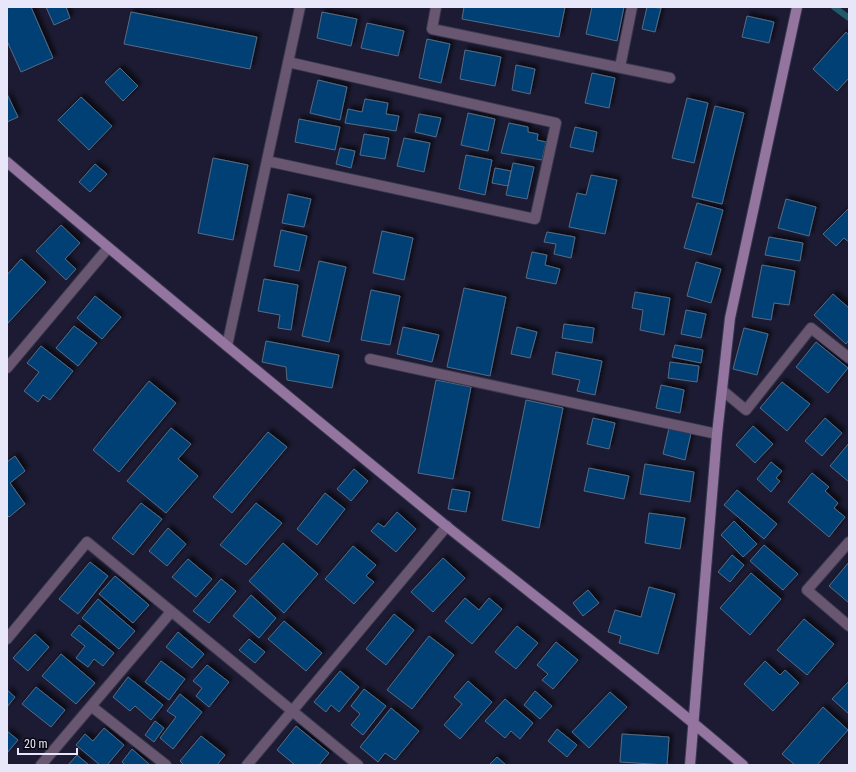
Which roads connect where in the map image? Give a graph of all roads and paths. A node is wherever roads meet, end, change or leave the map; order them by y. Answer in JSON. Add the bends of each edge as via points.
{"nodes":[{"id":1,"x":300,"y":7,"type":"edge"},
{"id":2,"x":436,"y":7,"type":"edge"},
{"id":3,"x":632,"y":7,"type":"edge"},
{"id":4,"x":797,"y":7,"type":"edge"},
{"id":5,"x":288,"y":62,"type":"junction"},
{"id":6,"x":620,"y":67,"type":"junction"},
{"id":7,"x":670,"y":78,"type":"dead end"},
{"id":8,"x":266,"y":160,"type":"junction"},
{"id":9,"x":7,"y":162,"type":"edge"},
{"id":10,"x":108,"y":248,"type":"junction"},
{"id":11,"x":226,"y":346,"type":"junction"},
{"id":12,"x":849,"y":358,"type":"edge"},
{"id":13,"x":370,"y":359,"type":"dead end"},
{"id":14,"x":7,"y":368,"type":"edge"},
{"id":15,"x":722,"y":390,"type":"junction"},
{"id":16,"x":717,"y":434,"type":"junction"},
{"id":17,"x":447,"y":526,"type":"junction"},
{"id":18,"x":849,"y":542,"type":"edge"},
{"id":19,"x":171,"y":612,"type":"junction"},
{"id":20,"x":849,"y":626,"type":"edge"},
{"id":21,"x":7,"y":639,"type":"edge"},
{"id":22,"x":91,"y":706,"type":"junction"},
{"id":23,"x":292,"y":710,"type":"junction"},
{"id":24,"x":694,"y":723,"type":"junction"},
{"id":25,"x":41,"y":765,"type":"edge"},
{"id":26,"x":166,"y":765,"type":"edge"},
{"id":27,"x":246,"y":765,"type":"edge"},
{"id":28,"x":358,"y":765,"type":"edge"},
{"id":29,"x":690,"y":765,"type":"edge"},
{"id":30,"x":743,"y":765,"type":"edge"}],
"edges":[{"from":1,"to":5,"type":"street"},
{"from":2,"to":6,"type":"street","via":[[432,29]]},
{"from":3,"to":6,"type":"street"},
{"from":4,"to":15,"type":"street","via":[[730,318]]},
{"from":5,"to":8,"type":"street"},
{"from":5,"to":8,"type":"street","via":[[556,123],[535,219]]},
{"from":6,"to":7,"type":"street"},
{"from":8,"to":11,"type":"street"},
{"from":9,"to":10,"type":"street"},
{"from":10,"to":11,"type":"street"},
{"from":10,"to":14,"type":"street"},
{"from":11,"to":17,"type":"street"},
{"from":12,"to":15,"type":"street","via":[[811,328],[746,410]]},
{"from":13,"to":16,"type":"street"},
{"from":15,"to":16,"type":"street"},
{"from":16,"to":24,"type":"street"},
{"from":17,"to":23,"type":"street"},
{"from":17,"to":24,"type":"street"},
{"from":18,"to":20,"type":"street","via":[[807,590]]},
{"from":19,"to":21,"type":"street","via":[[87,542]]},
{"from":19,"to":22,"type":"street"},
{"from":19,"to":23,"type":"street"},
{"from":22,"to":25,"type":"street"},
{"from":22,"to":26,"type":"street"},
{"from":23,"to":27,"type":"street"},
{"from":23,"to":28,"type":"street"},
{"from":24,"to":29,"type":"street"},
{"from":24,"to":30,"type":"street"}]}
